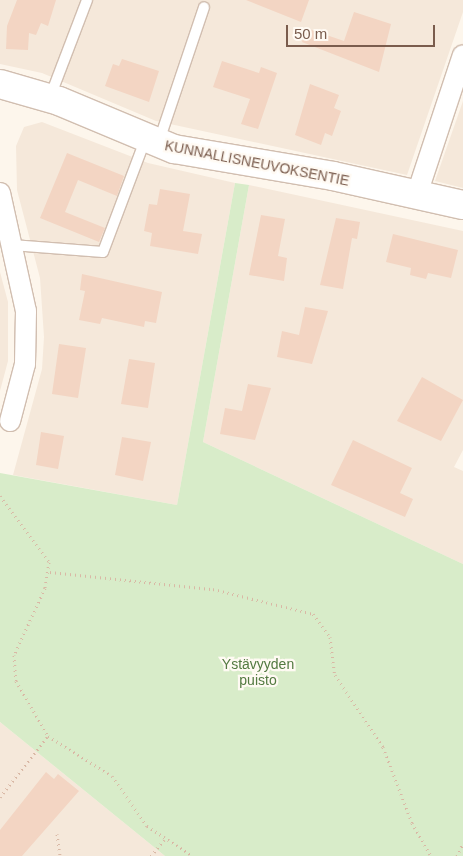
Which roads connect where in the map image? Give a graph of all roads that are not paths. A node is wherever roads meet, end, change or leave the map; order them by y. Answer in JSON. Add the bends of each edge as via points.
{"nodes":[{"id":1,"x":87,"y":0,"type":"edge"},
{"id":2,"x":204,"y":7,"type":"dead end"},
{"id":3,"x":463,"y":55,"type":"edge"},
{"id":4,"x":0,"y":84,"type":"edge"},
{"id":5,"x":50,"y":98,"type":"junction"},
{"id":6,"x":152,"y":142,"type":"junction"},
{"id":7,"x":0,"y":193,"type":"edge"},
{"id":8,"x":417,"y":194,"type":"junction"},
{"id":9,"x":463,"y":205,"type":"edge"},
{"id":10,"x":12,"y":245,"type":"junction"},
{"id":11,"x":10,"y":421,"type":"dead end"}],
"edges":[{"from":1,"to":5,"type":"lane"},
{"from":2,"to":6,"type":"lane"},
{"from":3,"to":8,"type":"street"},
{"from":4,"to":5,"type":"street","name":"KUNNALLISNEUVOKSENTIE"},
{"from":5,"to":6,"type":"street","name":"KUNNALLISNEUVOKSENTIE"},
{"from":6,"to":8,"type":"street","name":"KUNNALLISNEUVOKSENTIE"},
{"from":6,"to":10,"type":"lane","via":[[102,252]]},
{"from":7,"to":10,"type":"street"},
{"from":8,"to":9,"type":"street","name":"KUNNALLISNEUVOKSENTIE"},
{"from":10,"to":11,"type":"street","via":[[22,280],[27,338],[21,391]]}]}
